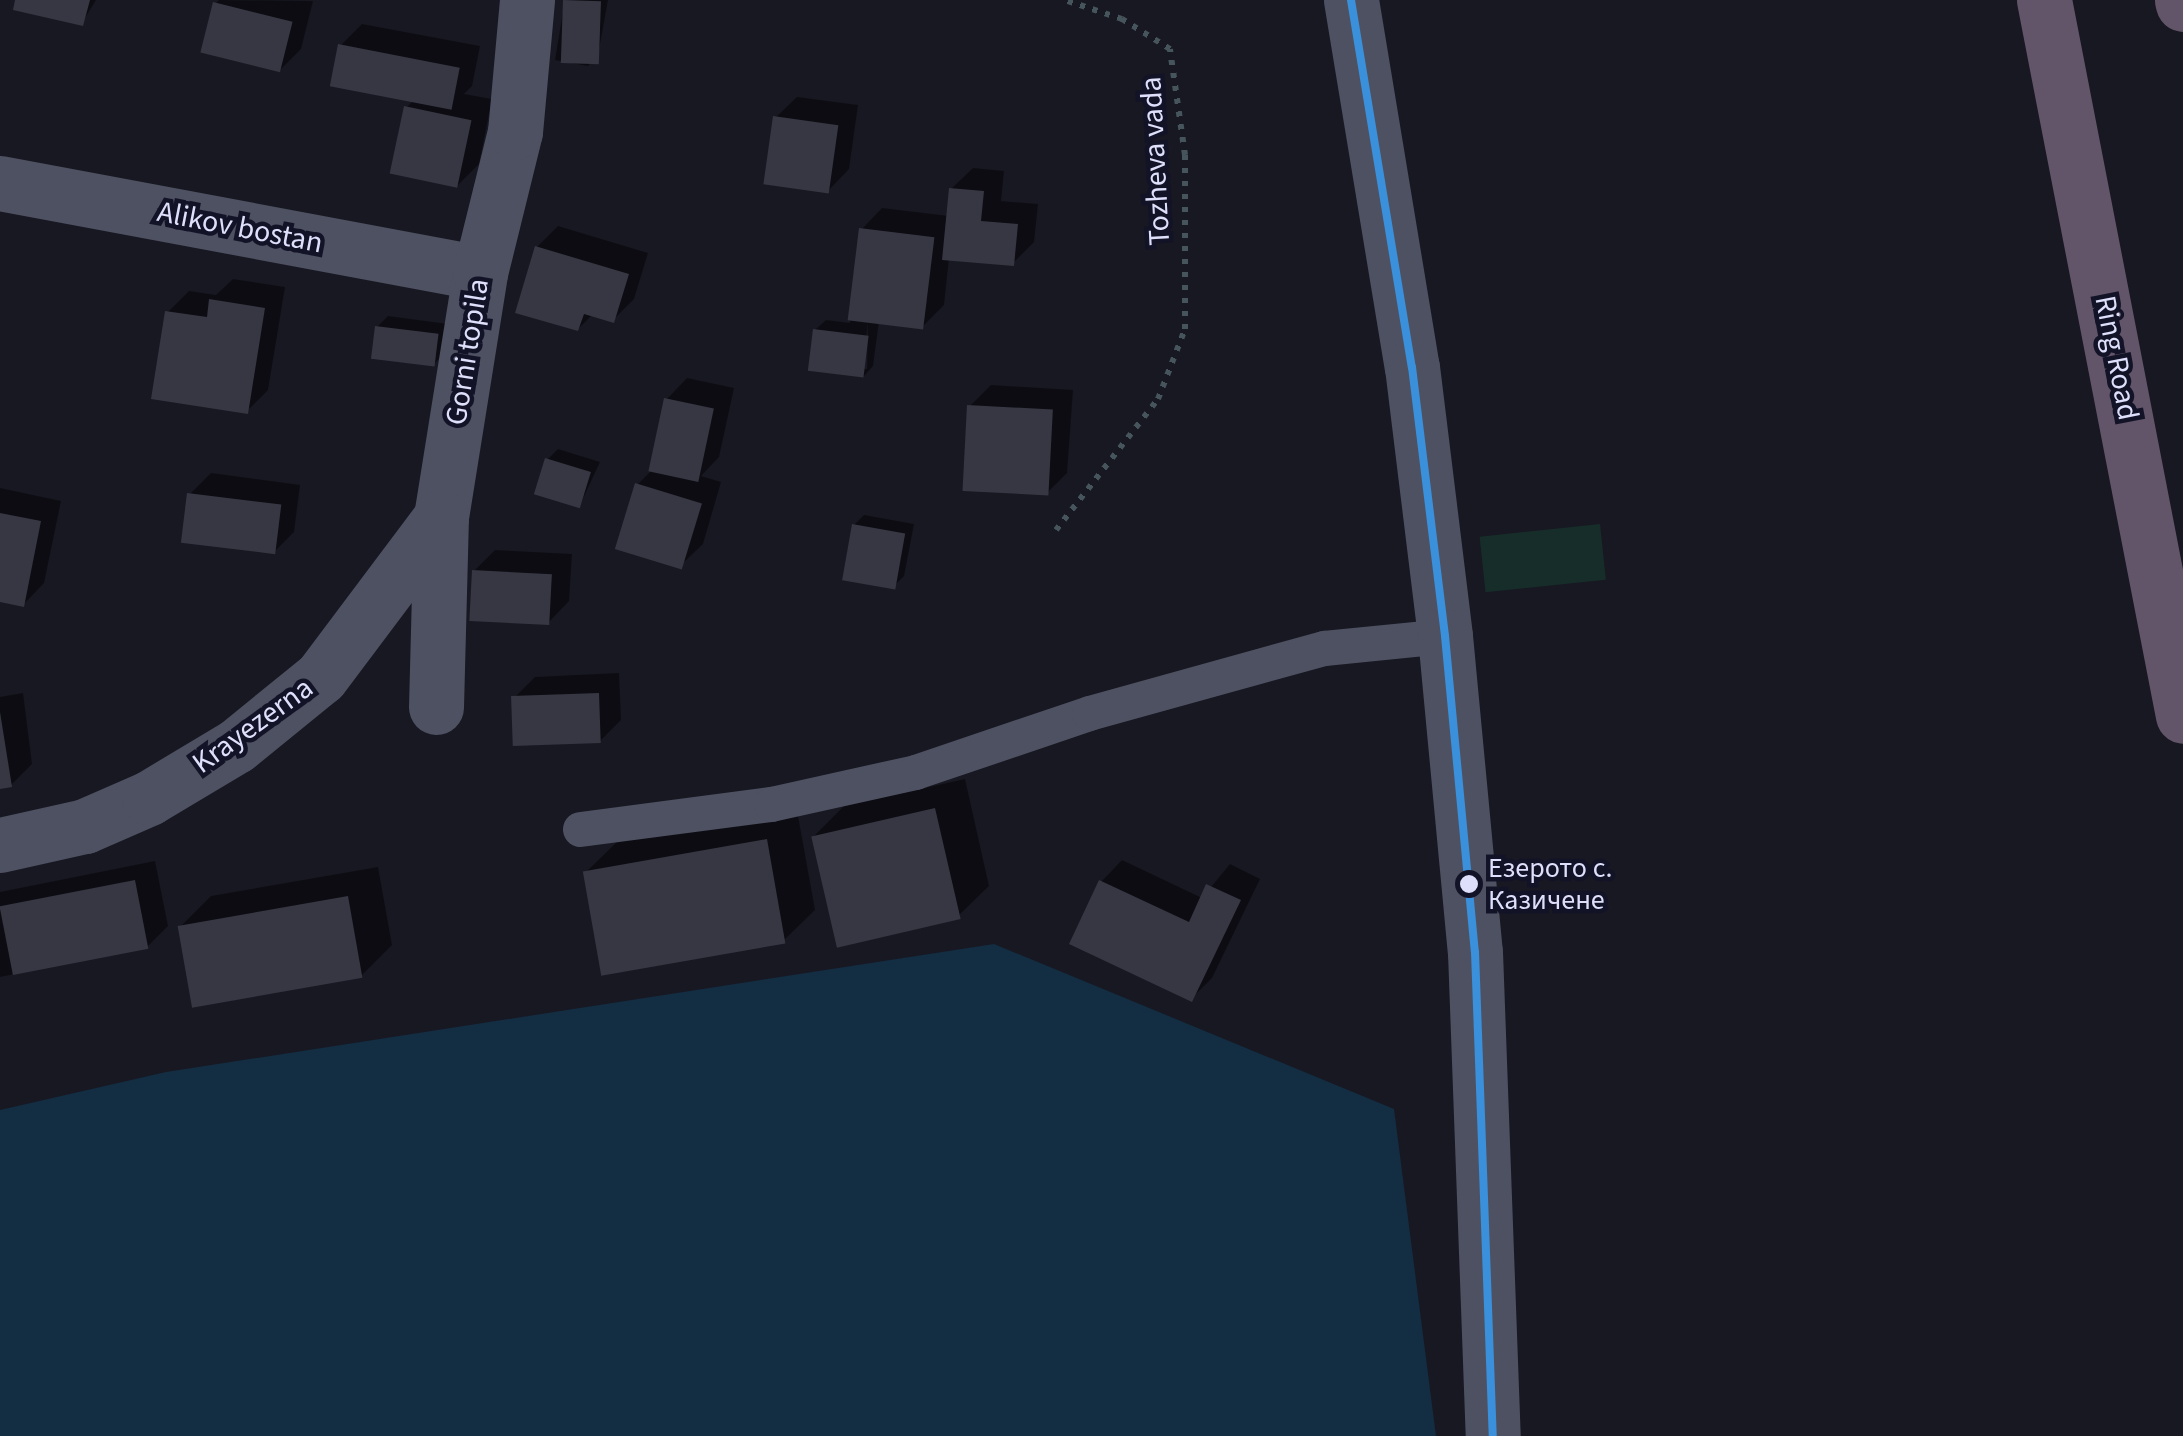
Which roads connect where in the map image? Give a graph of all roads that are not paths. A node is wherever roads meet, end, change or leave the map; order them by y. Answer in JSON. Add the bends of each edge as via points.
{"nodes":[{"id":1,"x":527,"y":0,"type":"edge"},
{"id":2,"x":1351,"y":0,"type":"edge"},
{"id":3,"x":2044,"y":0,"type":"edge"},
{"id":4,"x":0,"y":183,"type":"edge"},
{"id":5,"x":480,"y":272,"type":"junction"},
{"id":6,"x":440,"y":517,"type":"junction"},
{"id":7,"x":1445,"y":636,"type":"junction"},
{"id":8,"x":436,"y":707,"type":"dead end"},
{"id":9,"x":2183,"y":716,"type":"edge"},
{"id":10,"x":580,"y":829,"type":"dead end"},
{"id":11,"x":0,"y":844,"type":"edge"},
{"id":12,"x":1493,"y":1436,"type":"edge"}],
"edges":[{"from":1,"to":5,"type":"street","name":"Gorni topila","via":[[515,132]]},
{"from":2,"to":7,"type":"street","via":[[1412,367]]},
{"from":3,"to":9,"type":"highway","name":"Ring Road"},
{"from":4,"to":5,"type":"street","name":"Alikov bostan"},
{"from":5,"to":6,"type":"street","name":"Gorni topila"},
{"from":6,"to":8,"type":"street","name":"Gorni topila"},
{"from":6,"to":11,"type":"street","name":"Krayezerna","via":[[322,677],[236,746],[150,798],[85,826]]},
{"from":7,"to":10,"type":"lane","via":[[1324,648],[1089,713],[915,772],[770,804]]},
{"from":7,"to":12,"type":"street","via":[[1475,952]]}]}
